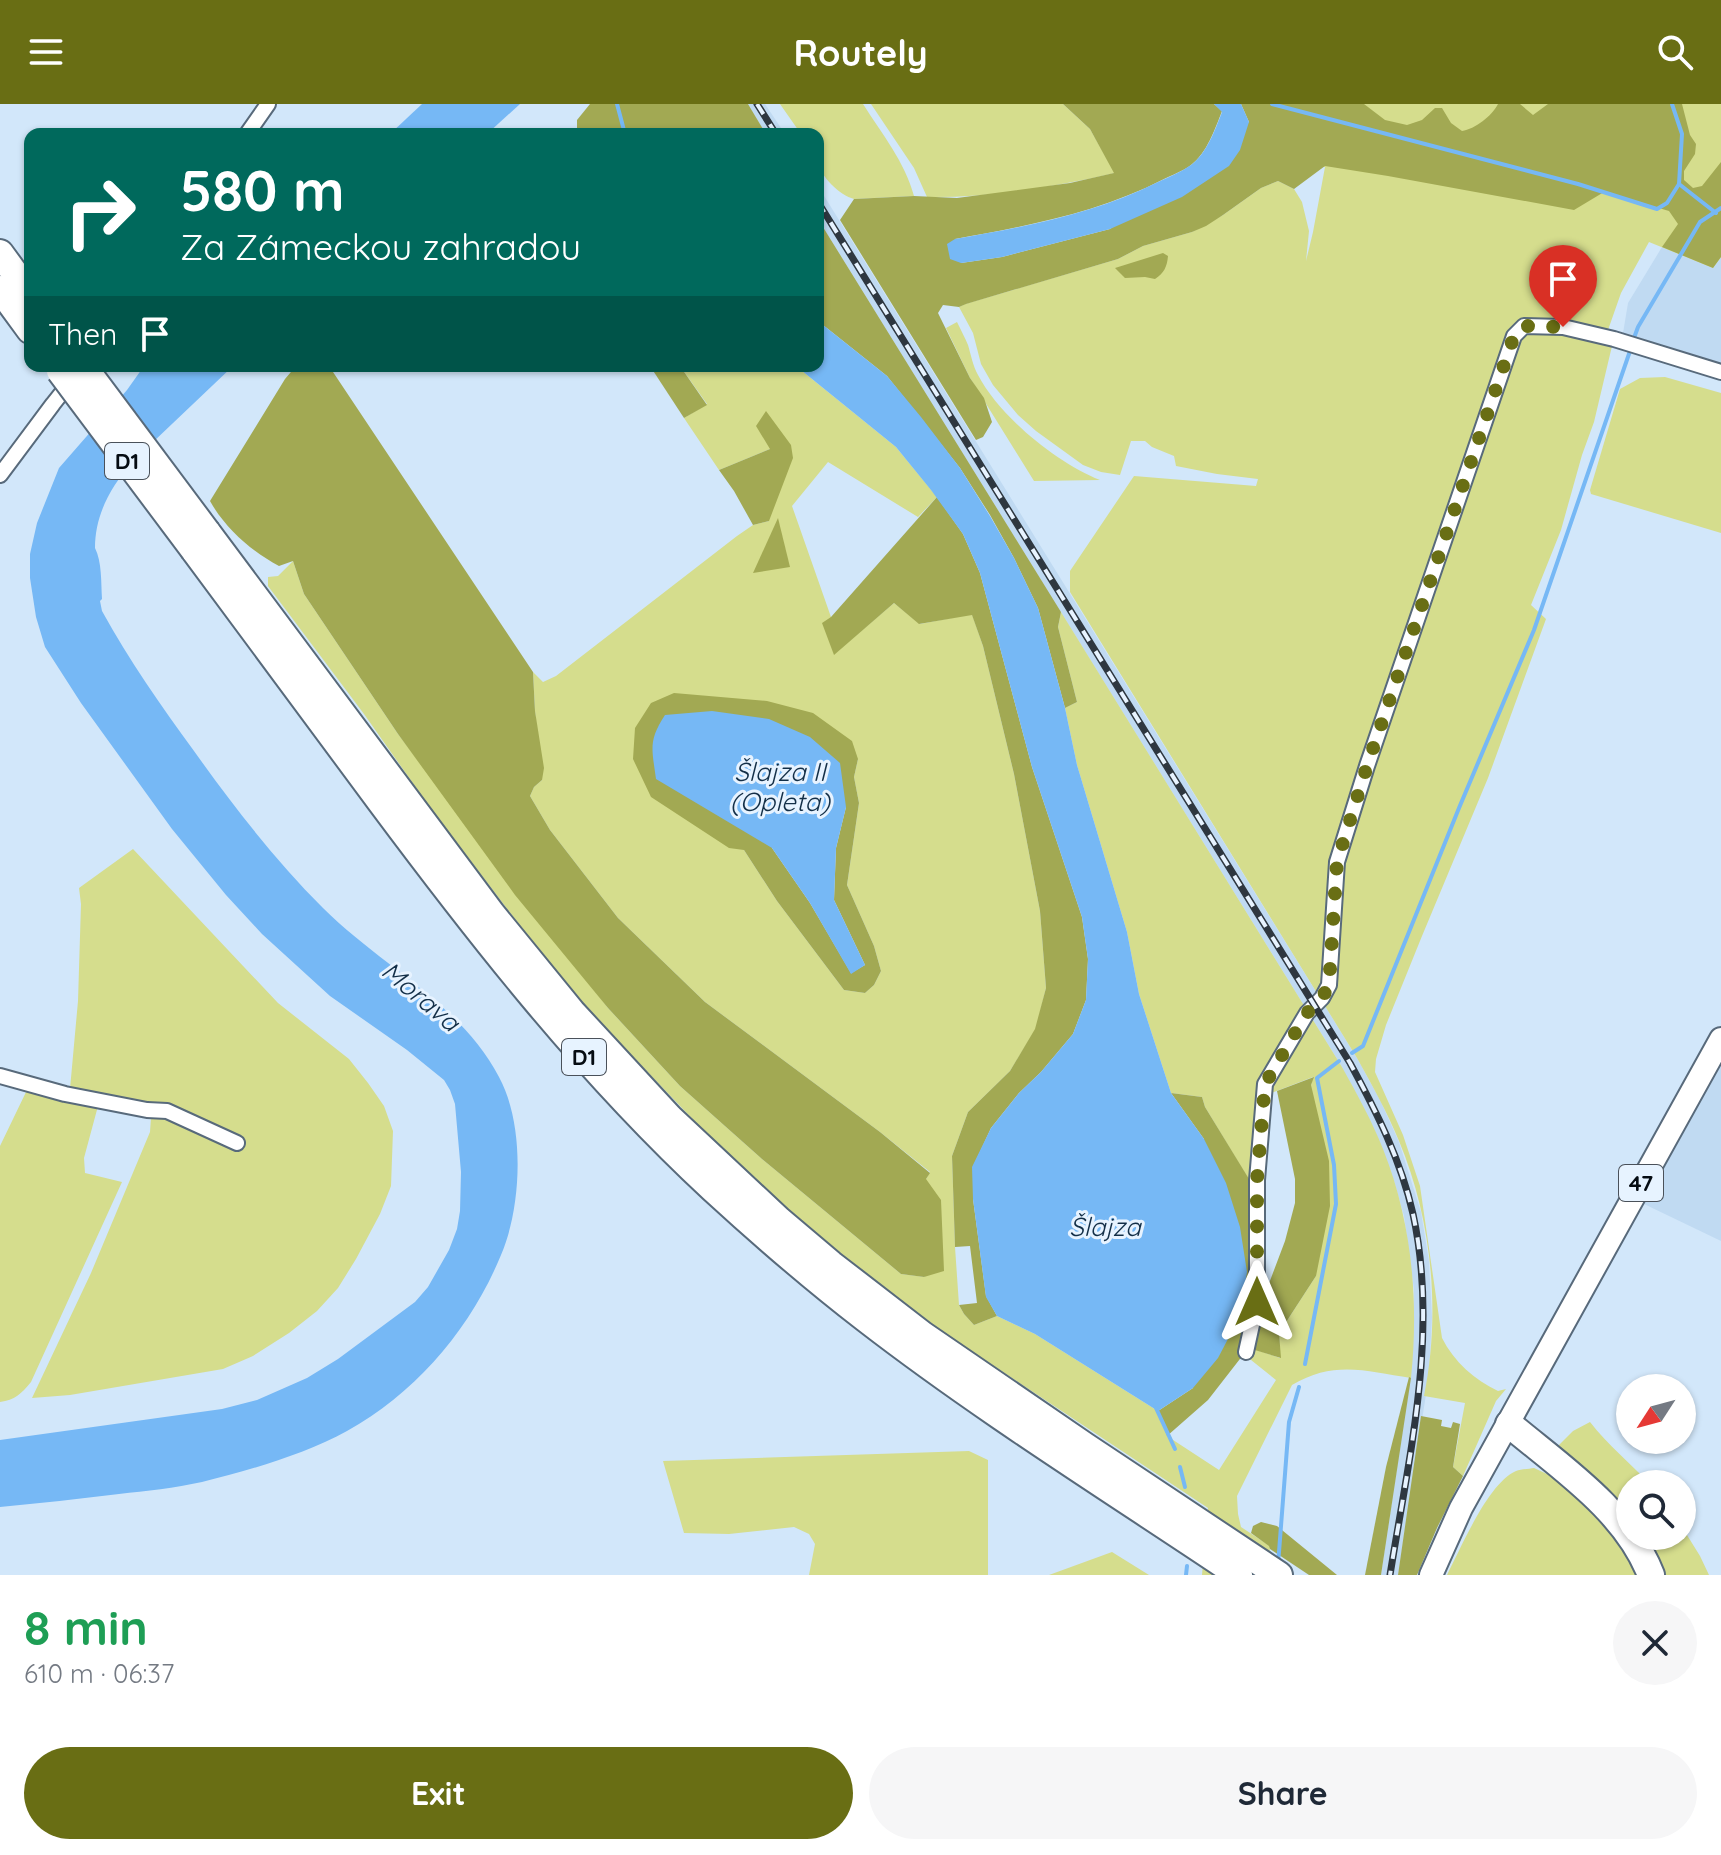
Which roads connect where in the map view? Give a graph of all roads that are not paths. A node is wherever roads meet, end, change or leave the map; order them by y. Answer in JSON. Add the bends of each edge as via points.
{"nodes":[{"id":1,"x":268,"y":104,"type":"edge"},
{"id":2,"x":251,"y":128,"type":"edge"},
{"id":3,"x":0,"y":253,"type":"edge"},
{"id":4,"x":24,"y":286,"type":"edge"},
{"id":5,"x":0,"y":289,"type":"edge"},
{"id":6,"x":24,"y":322,"type":"edge"},
{"id":7,"x":69,"y":372,"type":"edge"},
{"id":8,"x":75,"y":372,"type":"edge"},
{"id":9,"x":1721,"y":372,"type":"edge"},
{"id":10,"x":0,"y":475,"type":"edge"},
{"id":11,"x":200,"y":541,"type":"junction"},
{"id":12,"x":1721,"y":1039,"type":"edge"},
{"id":13,"x":0,"y":1076,"type":"edge"},
{"id":14,"x":237,"y":1143,"type":"dead end"},
{"id":15,"x":1246,"y":1352,"type":"dead end"},
{"id":16,"x":1509,"y":1424,"type":"junction"},
{"id":17,"x":1616,"y":1519,"type":"edge"},
{"id":18,"x":1208,"y":1546,"type":"edge"},
{"id":19,"x":1636,"y":1550,"type":"edge"},
{"id":20,"x":1637,"y":1550,"type":"edge"},
{"id":21,"x":1272,"y":1566,"type":"edge"},
{"id":22,"x":1239,"y":1575,"type":"edge"},
{"id":23,"x":1298,"y":1575,"type":"edge"},
{"id":24,"x":1431,"y":1575,"type":"edge"},
{"id":25,"x":1645,"y":1575,"type":"edge"},
{"id":26,"x":1651,"y":1575,"type":"edge"}],
"edges":[{"from":1,"to":2,"type":"street"},
{"from":3,"to":4,"type":"highway"},
{"from":5,"to":6,"type":"highway"},
{"from":7,"to":10,"type":"street","via":[[53,404]]},
{"from":8,"to":11,"type":"highway","number":"D1","bridge":true},
{"from":9,"to":15,"type":"street","via":[[1563,327],[1524,326],[1514,336],[1337,862],[1329,985],[1265,1084],[1257,1180],[1257,1302]]},
{"from":11,"to":18,"type":"highway","number":"D1","via":[[492,914],[670,1118],[831,1264],[923,1335],[1085,1446]]},
{"from":11,"to":18,"type":"highway","number":"D1","via":[[428,864],[514,976],[656,1134],[765,1236],[867,1321],[1108,1488]]},
{"from":12,"to":16,"type":"main road","number":"47"},
{"from":13,"to":14,"type":"street","via":[[65,1094],[167,1111]]},
{"from":16,"to":17,"type":"highway"},
{"from":16,"to":24,"type":"main road","number":"47","via":[[1461,1508]]},
{"from":18,"to":21,"type":"highway","number":"D1"},
{"from":18,"to":22,"type":"highway","number":"D1"},
{"from":19,"to":25,"type":"highway"},
{"from":20,"to":26,"type":"highway"},
{"from":21,"to":23,"type":"highway"}]}
